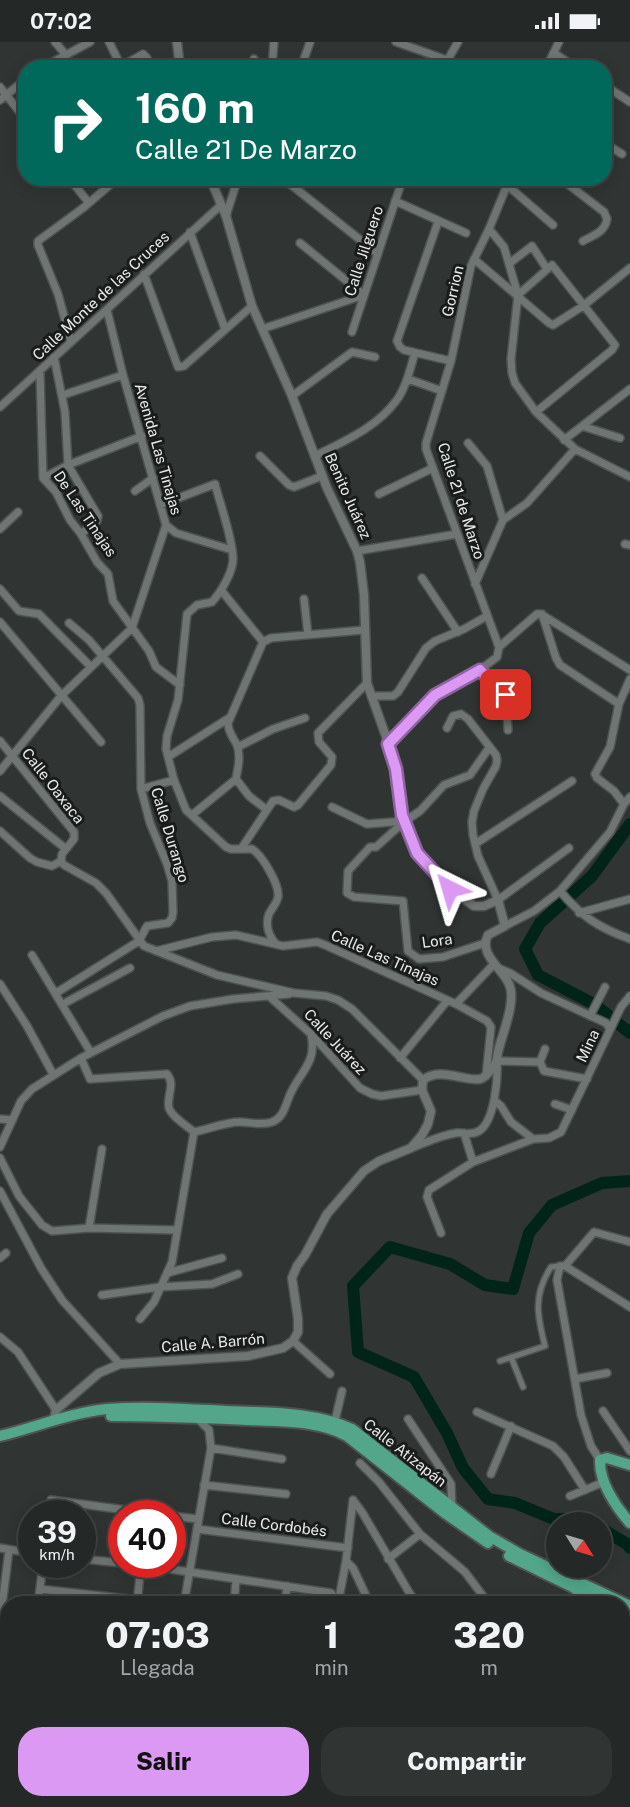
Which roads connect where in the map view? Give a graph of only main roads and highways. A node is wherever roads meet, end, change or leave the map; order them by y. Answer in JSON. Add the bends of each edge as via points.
{"nodes":[{"id":1,"x":197,"y":1413,"type":"junction"},
{"id":2,"x":0,"y":1436,"type":"edge"},
{"id":3,"x":0,"y":1444,"type":"edge"},
{"id":4,"x":630,"y":1465,"type":"edge"},
{"id":5,"x":630,"y":1523,"type":"edge"},
{"id":6,"x":574,"y":1583,"type":"junction"},
{"id":7,"x":594,"y":1596,"type":"edge"},
{"id":8,"x":606,"y":1596,"type":"edge"}],
"edges":[{"from":1,"to":2,"type":"main road","via":[[159,1408],[55,1415]]},
{"from":1,"to":3,"type":"main road","via":[[105,1416]]},
{"from":1,"to":6,"type":"main road","name":"Calle Atizapán","via":[[334,1429],[484,1541],[516,1560]]},
{"from":1,"to":6,"type":"main road","name":"Calle Atizapán","via":[[301,1414],[335,1421],[352,1429],[489,1536]]},
{"from":4,"to":5,"type":"main road","via":[[607,1458],[600,1461],[604,1482]]},
{"from":6,"to":7,"type":"main road"},
{"from":6,"to":8,"type":"main road"}]}
